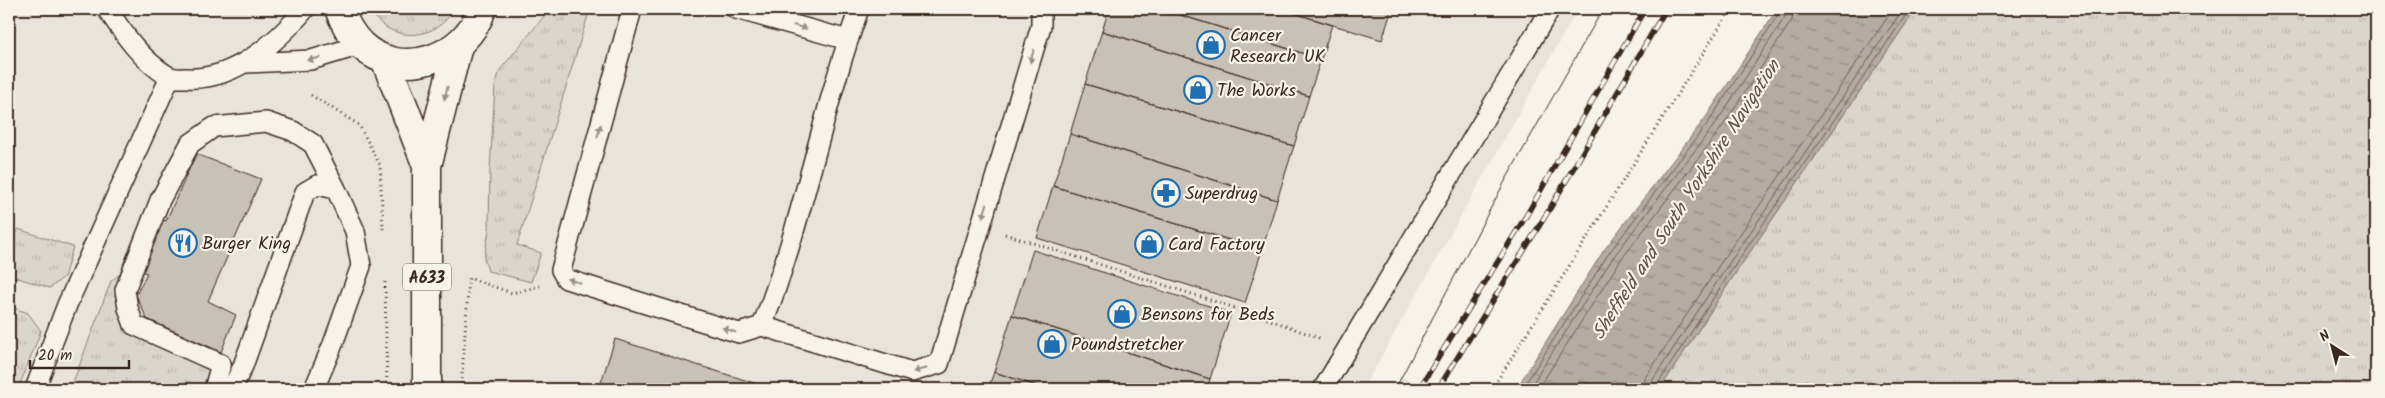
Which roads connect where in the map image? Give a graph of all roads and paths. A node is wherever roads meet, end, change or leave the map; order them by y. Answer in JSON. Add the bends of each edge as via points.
{"nodes":[{"id":1,"x":107,"y":9,"type":"edge"},
{"id":2,"x":305,"y":9,"type":"edge"},
{"id":3,"x":339,"y":9,"type":"edge"},
{"id":4,"x":482,"y":9,"type":"edge"},
{"id":5,"x":632,"y":9,"type":"edge"},
{"id":6,"x":736,"y":9,"type":"edge"},
{"id":7,"x":859,"y":9,"type":"edge"},
{"id":8,"x":1041,"y":9,"type":"edge"},
{"id":9,"x":1550,"y":9,"type":"edge"},
{"id":10,"x":1731,"y":9,"type":"edge"},
{"id":11,"x":848,"y":40,"type":"junction"},
{"id":12,"x":361,"y":44,"type":"junction"},
{"id":13,"x":458,"y":46,"type":"junction"},
{"id":14,"x":385,"y":59,"type":"junction"},
{"id":15,"x":246,"y":62,"type":"junction"},
{"id":16,"x":170,"y":77,"type":"junction"},
{"id":17,"x":427,"y":166,"type":"junction"},
{"id":18,"x":336,"y":189,"type":"junction"},
{"id":19,"x":981,"y":226,"type":"junction"},
{"id":20,"x":566,"y":278,"type":"junction"},
{"id":21,"x":762,"y":326,"type":"junction"},
{"id":22,"x":1348,"y":348,"type":"junction"},
{"id":23,"x":36,"y":389,"type":"edge"},
{"id":24,"x":214,"y":389,"type":"edge"},
{"id":25,"x":232,"y":389,"type":"edge"},
{"id":26,"x":314,"y":389,"type":"edge"},
{"id":27,"x":427,"y":389,"type":"edge"},
{"id":28,"x":461,"y":389,"type":"edge"},
{"id":29,"x":1323,"y":389,"type":"edge"},
{"id":30,"x":1492,"y":389,"type":"edge"}],
"edges":[{"from":1,"to":16,"type":"lane","via":[[134,49]]},
{"from":2,"to":15,"type":"lane","via":[[291,26]]},
{"from":3,"to":12,"type":"main road","number":"A633"},
{"from":4,"to":13,"type":"main road","number":"A633","via":[[470,34]]},
{"from":20,"to":5,"type":"lane","one_way":true,"via":[[561,270]]},
{"from":6,"to":11,"type":"lane","one_way":true},
{"from":7,"to":11,"type":"lane"},
{"from":8,"to":19,"type":"lane","one_way":true,"via":[[1041,26]]},
{"from":9,"to":22,"type":"lane"},
{"from":10,"to":30,"type":"path"},
{"from":11,"to":21,"type":"lane","via":[[774,296]]},
{"from":12,"to":14,"type":"main road","number":"A633"},
{"from":12,"to":15,"type":"lane","one_way":true,"via":[[311,60]]},
{"from":13,"to":14,"type":"main road","number":"A633","via":[[436,59],[410,63]]},
{"from":13,"to":17,"type":"main road","number":"A633","one_way":true},
{"from":14,"to":17,"type":"main road","number":"A633"},
{"from":15,"to":16,"type":"lane","via":[[204,80]]},
{"from":16,"to":23,"type":"lane","via":[[67,305]]},
{"from":17,"to":27,"type":"main road","number":"A633"},
{"from":18,"to":24,"type":"lane","via":[[313,144],[293,131],[266,122],[214,127],[190,144],[160,200],[125,290],[134,325],[221,364]]},
{"from":18,"to":25,"type":"lane","via":[[317,185],[305,192]]},
{"from":18,"to":26,"type":"lane","via":[[355,231],[361,266]]},
{"from":19,"to":21,"type":"lane","one_way":true,"via":[[939,364],[912,372]]},
{"from":19,"to":22,"type":"path","via":[[1254,314]]},
{"from":21,"to":20,"type":"lane","one_way":true,"via":[[739,333]]},
{"from":20,"to":28,"type":"path","via":[[512,293],[469,278]]},
{"from":22,"to":29,"type":"lane"}]}
